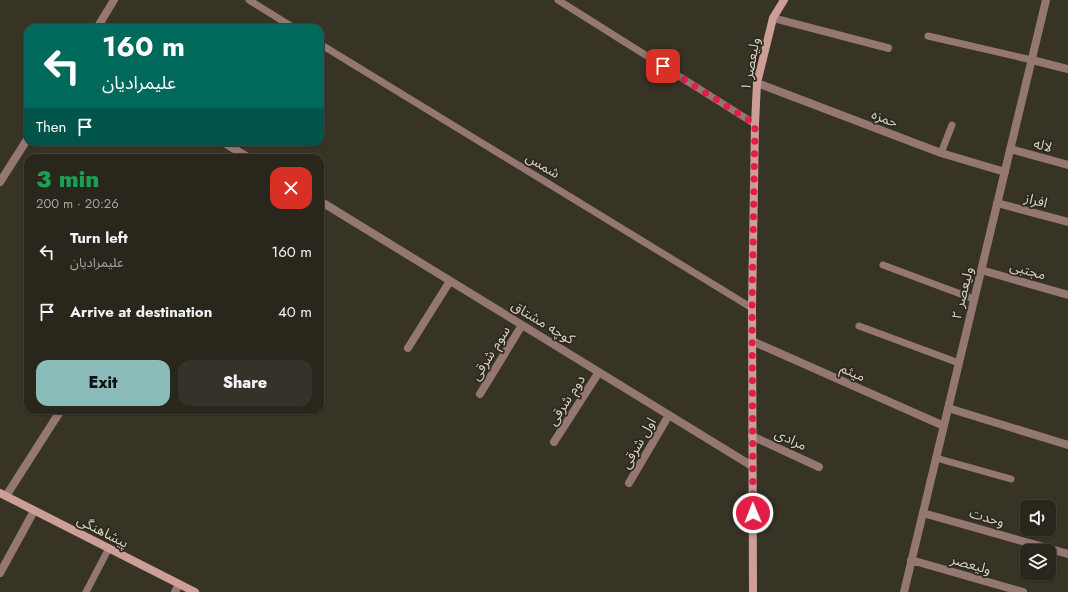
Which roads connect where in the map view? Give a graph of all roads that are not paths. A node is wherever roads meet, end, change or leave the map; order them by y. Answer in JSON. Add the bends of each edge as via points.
{"nodes":[{"id":1,"x":114,"y":0,"type":"edge"},
{"id":2,"x":249,"y":0,"type":"edge"},
{"id":3,"x":558,"y":0,"type":"edge"},
{"id":4,"x":784,"y":0,"type":"edge"},
{"id":5,"x":1046,"y":0,"type":"edge"},
{"id":6,"x":773,"y":18,"type":"junction"},
{"id":7,"x":99,"y":24,"type":"edge"},
{"id":8,"x":288,"y":24,"type":"edge"},
{"id":9,"x":928,"y":36,"type":"dead end"},
{"id":10,"x":324,"y":46,"type":"edge"},
{"id":11,"x":888,"y":48,"type":"dead end"},
{"id":12,"x":1032,"y":60,"type":"junction"},
{"id":13,"x":1068,"y":69,"type":"edge"},
{"id":14,"x":757,"y":83,"type":"junction"},
{"id":15,"x":755,"y":124,"type":"junction"},
{"id":16,"x":952,"y":125,"type":"dead end"},
{"id":17,"x":24,"y":144,"type":"edge"},
{"id":18,"x":230,"y":146,"type":"edge"},
{"id":19,"x":1010,"y":149,"type":"junction"},
{"id":20,"x":941,"y":153,"type":"junction"},
{"id":21,"x":242,"y":154,"type":"edge"},
{"id":22,"x":1068,"y":165,"type":"edge"},
{"id":23,"x":1005,"y":172,"type":"junction"},
{"id":24,"x":0,"y":182,"type":"edge"},
{"id":25,"x":324,"y":203,"type":"edge"},
{"id":26,"x":997,"y":203,"type":"junction"},
{"id":27,"x":1068,"y":222,"type":"edge"},
{"id":28,"x":883,"y":265,"type":"dead end"},
{"id":29,"x":981,"y":270,"type":"junction"},
{"id":30,"x":450,"y":281,"type":"junction"},
{"id":31,"x":1068,"y":295,"type":"edge"},
{"id":32,"x":974,"y":299,"type":"junction"},
{"id":33,"x":752,"y":308,"type":"junction"},
{"id":34,"x":522,"y":325,"type":"junction"},
{"id":35,"x":859,"y":326,"type":"dead end"},
{"id":36,"x":752,"y":341,"type":"junction"},
{"id":37,"x":408,"y":348,"type":"dead end"},
{"id":38,"x":959,"y":363,"type":"junction"},
{"id":39,"x":599,"y":372,"type":"junction"},
{"id":40,"x":480,"y":394,"type":"dead end"},
{"id":41,"x":948,"y":408,"type":"junction"},
{"id":42,"x":58,"y":414,"type":"edge"},
{"id":43,"x":669,"y":415,"type":"junction"},
{"id":44,"x":944,"y":426,"type":"junction"},
{"id":45,"x":752,"y":436,"type":"junction"},
{"id":46,"x":554,"y":442,"type":"dead end"},
{"id":47,"x":1068,"y":445,"type":"edge"},
{"id":48,"x":936,"y":458,"type":"junction"},
{"id":49,"x":752,"y":466,"type":"junction"},
{"id":50,"x":819,"y":467,"type":"dead end"},
{"id":51,"x":1011,"y":479,"type":"dead end"},
{"id":52,"x":630,"y":483,"type":"dead end"},
{"id":53,"x":3,"y":495,"type":"edge"},
{"id":54,"x":34,"y":511,"type":"junction"},
{"id":55,"x":923,"y":513,"type":"junction"},
{"id":56,"x":108,"y":548,"type":"junction"},
{"id":57,"x":1068,"y":554,"type":"edge"},
{"id":58,"x":911,"y":560,"type":"junction"},
{"id":59,"x":0,"y":573,"type":"edge"},
{"id":60,"x":179,"y":584,"type":"junction"},
{"id":61,"x":86,"y":592,"type":"edge"},
{"id":62,"x":175,"y":592,"type":"edge"},
{"id":63,"x":194,"y":592,"type":"edge"},
{"id":64,"x":753,"y":592,"type":"edge"},
{"id":65,"x":904,"y":592,"type":"edge"},
{"id":66,"x":1023,"y":592,"type":"edge"}],
"edges":[{"from":1,"to":7,"type":"street"},
{"from":2,"to":8,"type":"lane"},
{"from":3,"to":15,"type":"lane"},
{"from":4,"to":6,"type":"street","name":"ولیعصر ۱"},
{"from":5,"to":12,"type":"street","name":"ولیعصر ۲"},
{"from":6,"to":11,"type":"street"},
{"from":6,"to":14,"type":"street","name":"ولیعصر ۱"},
{"from":9,"to":12,"type":"lane"},
{"from":10,"to":33,"type":"lane","name":"شمس"},
{"from":12,"to":13,"type":"street"},
{"from":12,"to":19,"type":"street","name":"ولیعصر ۲"},
{"from":14,"to":15,"type":"street","name":"ولیعصر ۱"},
{"from":14,"to":20,"type":"street","name":"حمزه"},
{"from":15,"to":33,"type":"street","name":"ولیعصر ۱"},
{"from":16,"to":20,"type":"lane"},
{"from":17,"to":24,"type":"street"},
{"from":18,"to":21,"type":"street"},
{"from":19,"to":22,"type":"street","name":"لاله"},
{"from":19,"to":23,"type":"street","name":"ولیعصر ۲"},
{"from":20,"to":23,"type":"street","name":"حمزه"},
{"from":23,"to":26,"type":"street","name":"ولیعصر ۲"},
{"from":25,"to":30,"type":"street","name":"کوچه مشتاق"},
{"from":26,"to":27,"type":"street","name":"افراز"},
{"from":26,"to":29,"type":"street","name":"ولیعصر ۲"},
{"from":28,"to":32,"type":"lane"},
{"from":29,"to":31,"type":"street","name":"مجتبی"},
{"from":29,"to":32,"type":"street","name":"ولیعصر ۲"},
{"from":30,"to":34,"type":"street","name":"کوچه مشتاق"},
{"from":30,"to":37,"type":"street"},
{"from":32,"to":38,"type":"street","name":"ولیعصر ۲"},
{"from":33,"to":36,"type":"street","name":"ولیعصر ۱"},
{"from":34,"to":39,"type":"street","name":"کوچه مشتاق"},
{"from":34,"to":40,"type":"street","name":"سوم شرقی"},
{"from":35,"to":38,"type":"lane"},
{"from":36,"to":44,"type":"street","name":"میثم"},
{"from":36,"to":45,"type":"street","name":"ولیعصر ۱"},
{"from":38,"to":41,"type":"street","name":"ولیعصر ۲"},
{"from":39,"to":43,"type":"street","name":"کوچه مشتاق"},
{"from":39,"to":46,"type":"street","name":"دوم شرقی"},
{"from":41,"to":44,"type":"street","name":"ولیعصر ۲"},
{"from":41,"to":47,"type":"street"},
{"from":42,"to":53,"type":"street"},
{"from":43,"to":49,"type":"street","name":"کوچه مشتاق"},
{"from":43,"to":52,"type":"street","name":"اول شرقی"},
{"from":44,"to":48,"type":"street","name":"ولیعصر ۲"},
{"from":45,"to":49,"type":"street","name":"ولیعصر ۱"},
{"from":45,"to":50,"type":"street","name":"مرادی"},
{"from":48,"to":51,"type":"lane"},
{"from":48,"to":55,"type":"street","name":"ولیعصر ۲"},
{"from":49,"to":64,"type":"street","name":"ولیعصر ۱"},
{"from":53,"to":54,"type":"street","name":"پیشاهنگی"},
{"from":54,"to":56,"type":"street","name":"پیشاهنگی"},
{"from":54,"to":59,"type":"street"},
{"from":55,"to":57,"type":"street","name":"وحدت"},
{"from":55,"to":58,"type":"street","name":"ولیعصر ۲"},
{"from":56,"to":60,"type":"street","name":"پیشاهنگی"},
{"from":56,"to":61,"type":"lane"},
{"from":58,"to":65,"type":"street","name":"ولیعصر ۲"},
{"from":58,"to":66,"type":"street","name":"ولیعصر"},
{"from":60,"to":62,"type":"street"},
{"from":60,"to":63,"type":"street","name":"پیشاهنگی"}]}
